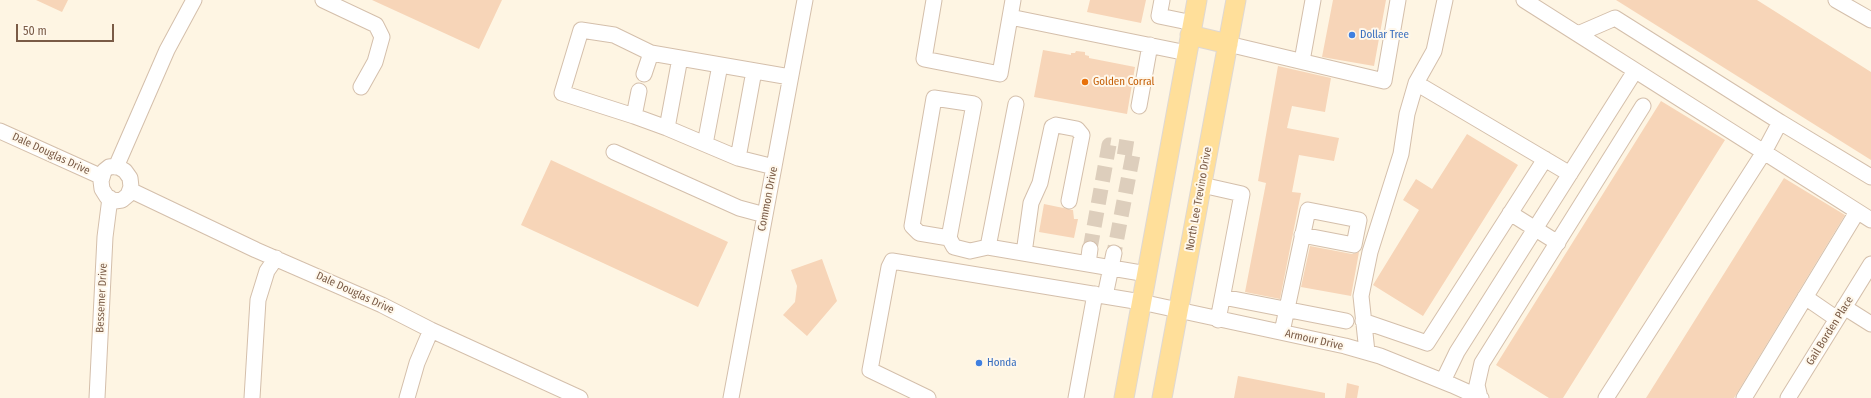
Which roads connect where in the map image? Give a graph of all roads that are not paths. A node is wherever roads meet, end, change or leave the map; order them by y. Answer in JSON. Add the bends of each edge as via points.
{"nodes":[{"id":1,"x":194,"y":0,"type":"edge"},
{"id":2,"x":323,"y":0,"type":"edge"},
{"id":3,"x":805,"y":0,"type":"edge"},
{"id":4,"x":934,"y":0,"type":"edge"},
{"id":5,"x":1013,"y":0,"type":"edge"},
{"id":6,"x":1162,"y":0,"type":"edge"},
{"id":7,"x":1197,"y":0,"type":"edge"},
{"id":8,"x":1236,"y":0,"type":"edge"},
{"id":9,"x":1313,"y":0,"type":"edge"},
{"id":10,"x":1398,"y":0,"type":"edge"},
{"id":11,"x":1445,"y":0,"type":"edge"},
{"id":12,"x":1524,"y":0,"type":"edge"},
{"id":13,"x":1836,"y":0,"type":"edge"},
{"id":14,"x":1010,"y":17,"type":"junction"},
{"id":15,"x":1871,"y":20,"type":"edge"},
{"id":16,"x":1578,"y":34,"type":"junction"},
{"id":17,"x":1190,"y":37,"type":"junction"},
{"id":18,"x":1228,"y":44,"type":"junction"},
{"id":19,"x":1150,"y":45,"type":"junction"},
{"id":20,"x":651,"y":53,"type":"junction"},
{"id":21,"x":680,"y":58,"type":"junction"},
{"id":22,"x":1302,"y":61,"type":"junction"},
{"id":23,"x":720,"y":65,"type":"junction"},
{"id":24,"x":754,"y":71,"type":"junction"},
{"id":25,"x":1635,"y":71,"type":"junction"},
{"id":26,"x":644,"y":74,"type":"dead end"},
{"id":27,"x":790,"y":77,"type":"junction"},
{"id":28,"x":1416,"y":82,"type":"junction"},
{"id":29,"x":361,"y":87,"type":"dead end"},
{"id":30,"x":639,"y":91,"type":"dead end"},
{"id":31,"x":1016,"y":104,"type":"dead end"},
{"id":32,"x":1139,"y":106,"type":"dead end"},
{"id":33,"x":1643,"y":106,"type":"dead end"},
{"id":34,"x":634,"y":116,"type":"junction"},
{"id":35,"x":1780,"y":122,"type":"junction"},
{"id":36,"x":667,"y":128,"type":"junction"},
{"id":37,"x":0,"y":131,"type":"edge"},
{"id":38,"x":705,"y":144,"type":"junction"},
{"id":39,"x":614,"y":152,"type":"dead end"},
{"id":40,"x":1764,"y":152,"type":"junction"},
{"id":41,"x":1582,"y":155,"type":"junction"},
{"id":42,"x":738,"y":158,"type":"junction"},
{"id":43,"x":1545,"y":159,"type":"junction"},
{"id":44,"x":116,"y":166,"type":"junction"},
{"id":45,"x":774,"y":167,"type":"junction"},
{"id":46,"x":1604,"y":168,"type":"junction"},
{"id":47,"x":1570,"y":174,"type":"junction"},
{"id":48,"x":1871,"y":177,"type":"edge"},
{"id":49,"x":102,"y":178,"type":"junction"},
{"id":50,"x":1202,"y":185,"type":"junction"},
{"id":51,"x":130,"y":190,"type":"junction"},
{"id":52,"x":110,"y":198,"type":"junction"},
{"id":53,"x":1069,"y":201,"type":"dead end"},
{"id":54,"x":1857,"y":212,"type":"junction"},
{"id":55,"x":1510,"y":213,"type":"junction"},
{"id":56,"x":765,"y":215,"type":"junction"},
{"id":57,"x":1871,"y":220,"type":"edge"},
{"id":58,"x":1535,"y":229,"type":"junction"},
{"id":59,"x":1302,"y":235,"type":"dead end"},
{"id":60,"x":949,"y":238,"type":"junction"},
{"id":61,"x":1558,"y":243,"type":"junction"},
{"id":62,"x":988,"y":247,"type":"junction"},
{"id":63,"x":1090,"y":249,"type":"tunnel mouth"},
{"id":64,"x":1024,"y":253,"type":"junction"},
{"id":65,"x":1114,"y":253,"type":"tunnel mouth"},
{"id":66,"x":276,"y":258,"type":"junction"},
{"id":67,"x":1088,"y":264,"type":"junction"},
{"id":68,"x":1871,"y":264,"type":"edge"},
{"id":69,"x":1111,"y":268,"type":"junction"},
{"id":70,"x":1146,"y":274,"type":"junction"},
{"id":71,"x":1100,"y":295,"type":"junction"},
{"id":72,"x":1223,"y":297,"type":"junction"},
{"id":73,"x":1805,"y":297,"type":"junction"},
{"id":74,"x":1141,"y":302,"type":"junction"},
{"id":75,"x":1287,"y":309,"type":"junction"},
{"id":76,"x":1179,"y":311,"type":"junction"},
{"id":77,"x":1841,"y":313,"type":"junction"},
{"id":78,"x":1218,"y":320,"type":"junction"},
{"id":79,"x":1346,"y":321,"type":"dead end"},
{"id":80,"x":1363,"y":322,"type":"junction"},
{"id":81,"x":1871,"y":324,"type":"edge"},
{"id":82,"x":431,"y":330,"type":"junction"},
{"id":83,"x":1282,"y":332,"type":"junction"},
{"id":84,"x":1367,"y":352,"type":"junction"},
{"id":85,"x":1443,"y":381,"type":"junction"},
{"id":86,"x":97,"y":398,"type":"edge"},
{"id":87,"x":252,"y":398,"type":"edge"},
{"id":88,"x":407,"y":398,"type":"edge"},
{"id":89,"x":580,"y":398,"type":"edge"},
{"id":90,"x":731,"y":398,"type":"edge"},
{"id":91,"x":928,"y":398,"type":"edge"},
{"id":92,"x":1076,"y":398,"type":"edge"},
{"id":93,"x":1124,"y":398,"type":"edge"},
{"id":94,"x":1162,"y":398,"type":"edge"},
{"id":95,"x":1480,"y":398,"type":"edge"},
{"id":96,"x":1606,"y":398,"type":"edge"},
{"id":97,"x":1744,"y":398,"type":"edge"},
{"id":98,"x":1788,"y":398,"type":"edge"}],
"edges":[{"from":1,"to":44,"type":"street","via":[[167,50]]},
{"from":2,"to":29,"type":"street","via":[[376,25],[382,37],[375,62]]},
{"from":3,"to":27,"type":"street","name":"Common Drive"},
{"from":4,"to":14,"type":"street","via":[[924,59],[1000,74]]},
{"from":5,"to":14,"type":"street"},
{"from":6,"to":17,"type":"street","via":[[1159,16]]},
{"from":7,"to":17,"type":"main road"},
{"from":8,"to":18,"type":"main road","name":"North Lee Trevino Drive"},
{"from":9,"to":22,"type":"street"},
{"from":10,"to":22,"type":"street","via":[[1384,80]]},
{"from":11,"to":28,"type":"street","via":[[1434,51]]},
{"from":12,"to":16,"type":"street"},
{"from":13,"to":15,"type":"street"},
{"from":14,"to":19,"type":"street"},
{"from":16,"to":25,"type":"street"},
{"from":16,"to":35,"type":"street","via":[[1615,18]]},
{"from":17,"to":18,"type":"main road"},
{"from":17,"to":19,"type":"street"},
{"from":17,"to":70,"type":"main road"},
{"from":18,"to":22,"type":"street"},
{"from":18,"to":50,"type":"main road","name":"North Lee Trevino Drive"},
{"from":19,"to":32,"type":"street"},
{"from":20,"to":21,"type":"street"},
{"from":20,"to":26,"type":"street"},
{"from":20,"to":34,"type":"street","via":[[614,35],[580,30],[562,93]]},
{"from":21,"to":23,"type":"street"},
{"from":21,"to":36,"type":"street"},
{"from":23,"to":24,"type":"street"},
{"from":23,"to":38,"type":"street"},
{"from":24,"to":27,"type":"street"},
{"from":24,"to":42,"type":"street"},
{"from":25,"to":40,"type":"street"},
{"from":25,"to":41,"type":"street"},
{"from":27,"to":45,"type":"street","name":"Common Drive"},
{"from":28,"to":43,"type":"street"},
{"from":28,"to":80,"type":"street","via":[[1407,114],[1401,154],[1370,252],[1361,296]]},
{"from":30,"to":34,"type":"street"},
{"from":31,"to":62,"type":"street"},
{"from":33,"to":46,"type":"street"},
{"from":34,"to":36,"type":"street"},
{"from":35,"to":40,"type":"street"},
{"from":35,"to":48,"type":"street"},
{"from":36,"to":38,"type":"street"},
{"from":37,"to":49,"type":"street","name":"Dale Douglas Drive"},
{"from":38,"to":42,"type":"street"},
{"from":39,"to":56,"type":"street","via":[[740,208]]},
{"from":40,"to":54,"type":"street"},
{"from":40,"to":96,"type":"street"},
{"from":41,"to":46,"type":"street"},
{"from":41,"to":47,"type":"street"},
{"from":42,"to":45,"type":"street"},
{"from":43,"to":47,"type":"street"},
{"from":43,"to":55,"type":"street"},
{"from":44,"to":49,"type":"street","via":[[109,167]]},
{"from":44,"to":51,"type":"street","via":[[125,171],[130,178]]},
{"from":45,"to":56,"type":"street","name":"Common Drive"},
{"from":46,"to":61,"type":"street"},
{"from":47,"to":58,"type":"street"},
{"from":49,"to":52,"type":"street","via":[[102,190]]},
{"from":50,"to":72,"type":"street","via":[[1242,194]]},
{"from":50,"to":76,"type":"main road","name":"North Lee Trevino Drive"},
{"from":51,"to":52,"type":"street","via":[[122,200],[115,201]]},
{"from":51,"to":66,"type":"street","name":"Dale Douglas Drive"},
{"from":52,"to":86,"type":"street","name":"Bessemer Drive","via":[[105,237]]},
{"from":53,"to":64,"type":"street","via":[[1082,135],[1077,129],[1056,125],[1052,128],[1040,183],[1031,202]]},
{"from":54,"to":57,"type":"street"},
{"from":54,"to":73,"type":"street"},
{"from":55,"to":58,"type":"street"},
{"from":55,"to":80,"type":"street","via":[[1427,342]]},
{"from":56,"to":90,"type":"street","name":"Common Drive"},
{"from":58,"to":61,"type":"street"},
{"from":58,"to":85,"type":"street","via":[[1457,352]]},
{"from":59,"to":75,"type":"street"},
{"from":60,"to":60,"type":"street","via":[[919,233],[912,226],[934,98],[974,104]]},
{"from":60,"to":62,"type":"street","via":[[954,247],[970,251]]},
{"from":61,"to":95,"type":"street","via":[[1482,363],[1477,385]]},
{"from":62,"to":64,"type":"street"},
{"from":63,"to":67,"type":"street"},
{"from":64,"to":67,"type":"street"},
{"from":65,"to":69,"type":"street"},
{"from":66,"to":82,"type":"street","name":"Dale Douglas Drive","via":[[382,305]]},
{"from":66,"to":87,"type":"street","via":[[267,271],[258,300]]},
{"from":67,"to":69,"type":"street"},
{"from":68,"to":77,"type":"street","name":"Gail Borden Place"},
{"from":69,"to":70,"type":"street"},
{"from":69,"to":71,"type":"street"},
{"from":70,"to":74,"type":"main road"},
{"from":71,"to":74,"type":"street","name":"Armour Drive"},
{"from":71,"to":91,"type":"street","name":"Armour Drive","via":[[892,261],[870,370]]},
{"from":71,"to":92,"type":"street"},
{"from":72,"to":75,"type":"street"},
{"from":72,"to":78,"type":"street"},
{"from":73,"to":77,"type":"street"},
{"from":73,"to":97,"type":"street"},
{"from":74,"to":76,"type":"street","name":"Armour Drive"},
{"from":74,"to":93,"type":"main road"},
{"from":75,"to":79,"type":"street"},
{"from":75,"to":83,"type":"street"},
{"from":76,"to":78,"type":"street","name":"Armour Drive"},
{"from":76,"to":94,"type":"main road","name":"North Lee Trevino Drive"},
{"from":77,"to":81,"type":"street"},
{"from":77,"to":98,"type":"street","name":"Gail Borden Place"},
{"from":78,"to":83,"type":"street","name":"Armour Drive"},
{"from":80,"to":84,"type":"street"},
{"from":82,"to":88,"type":"street","via":[[417,363]]},
{"from":82,"to":89,"type":"street","name":"Dale Douglas Drive"},
{"from":83,"to":84,"type":"street","name":"Armour Drive"},
{"from":84,"to":85,"type":"street","name":"Armour Drive"},
{"from":85,"to":95,"type":"street","name":"Armour Drive"}]}
